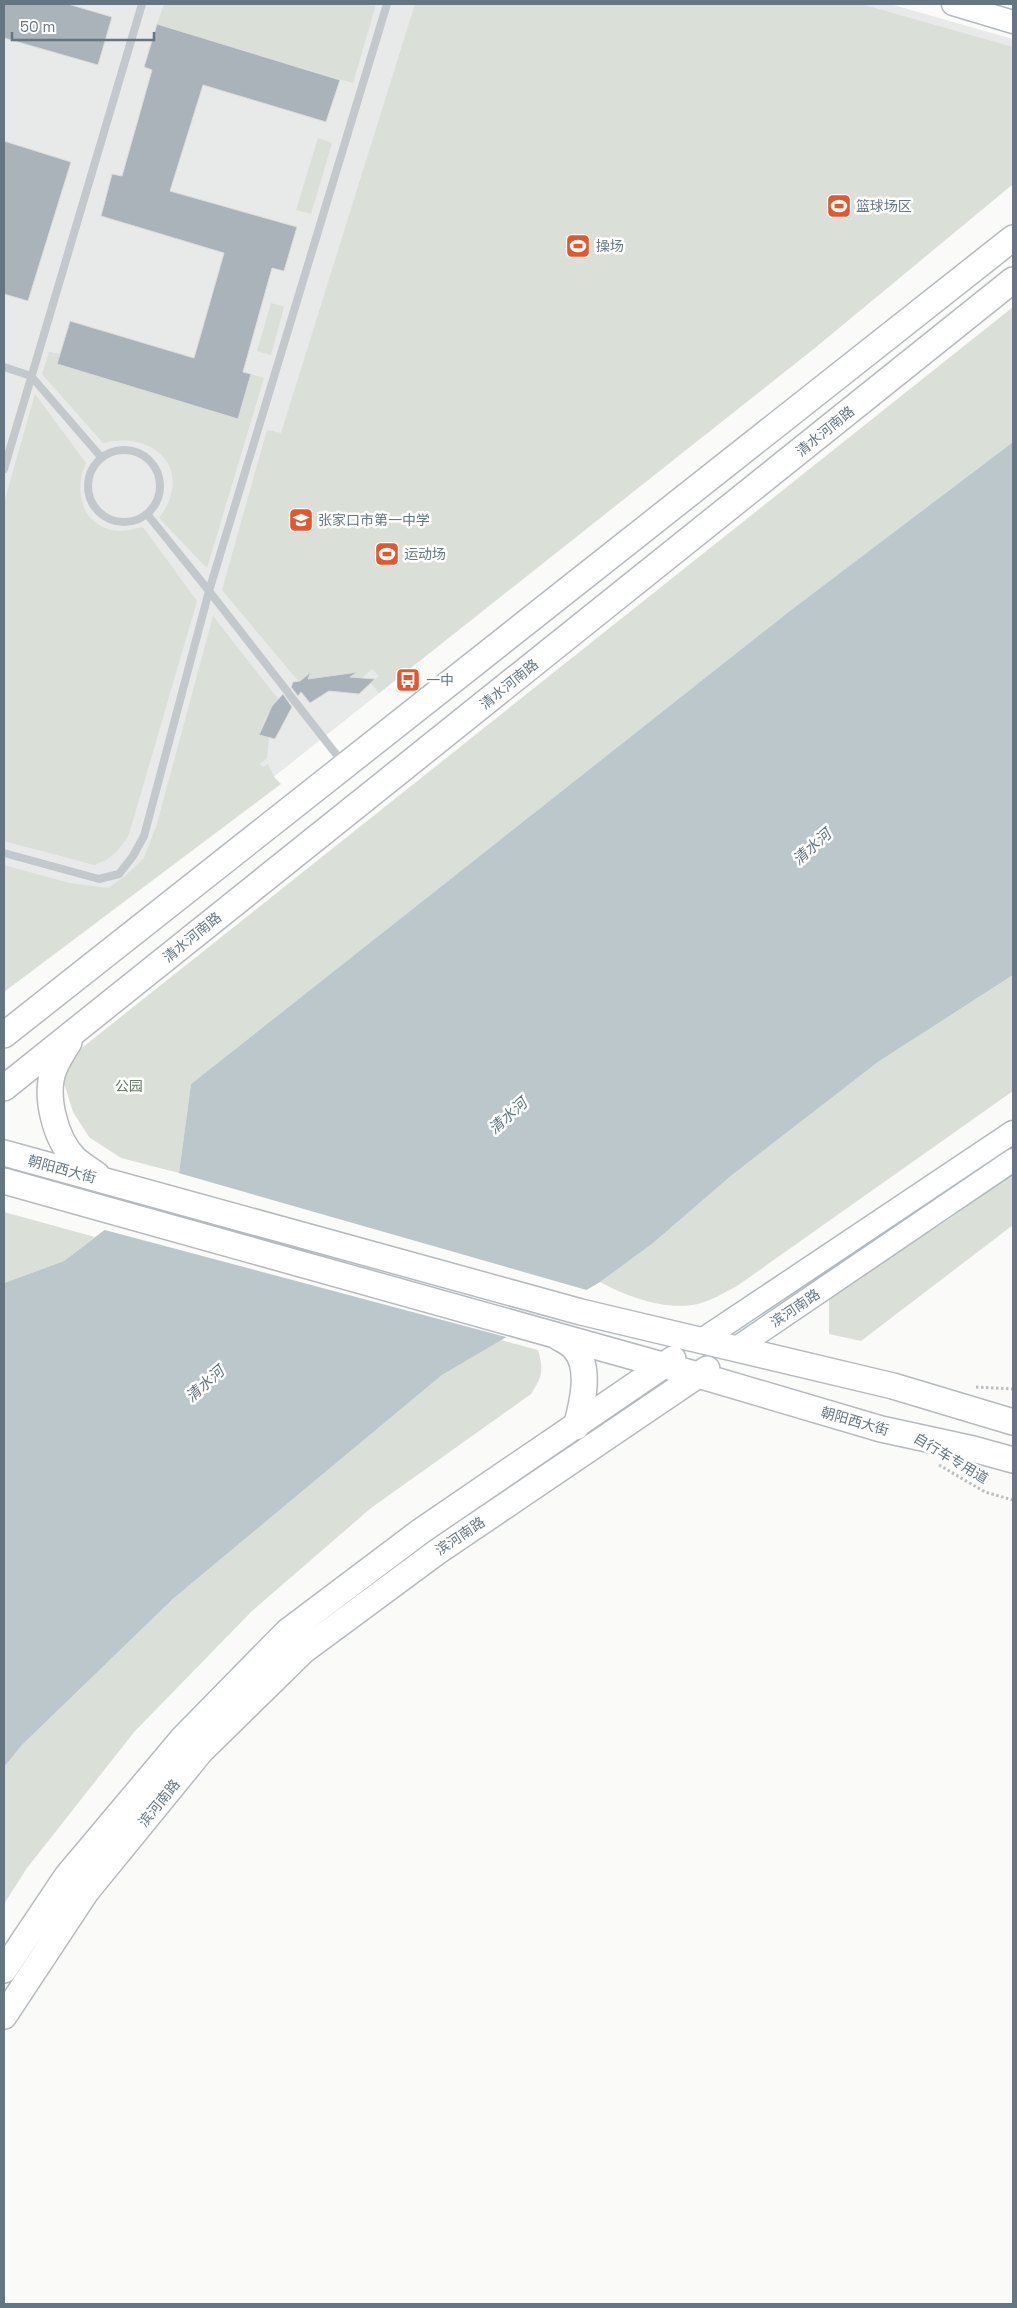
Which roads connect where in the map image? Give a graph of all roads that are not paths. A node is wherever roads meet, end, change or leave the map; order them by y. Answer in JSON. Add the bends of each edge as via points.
{"nodes":[{"id":1,"x":142,"y":4,"type":"edge"},
{"id":2,"x":387,"y":4,"type":"edge"},
{"id":3,"x":953,"y":4,"type":"edge"},
{"id":4,"x":1013,"y":22,"type":"edge"},
{"id":5,"x":1013,"y":238,"type":"edge"},
{"id":6,"x":1013,"y":280,"type":"edge"},
{"id":7,"x":4,"y":367,"type":"edge"},
{"id":8,"x":31,"y":376,"type":"junction"},
{"id":9,"x":101,"y":456,"type":"junction"},
{"id":10,"x":4,"y":469,"type":"edge"},
{"id":11,"x":147,"y":514,"type":"junction"},
{"id":12,"x":209,"y":591,"type":"junction"},
{"id":13,"x":345,"y":766,"type":"junction"},
{"id":14,"x":4,"y":853,"type":"edge"},
{"id":15,"x":76,"y":1030,"type":"junction"},
{"id":16,"x":4,"y":1035,"type":"edge"},
{"id":17,"x":4,"y":1088,"type":"edge"},
{"id":18,"x":1013,"y":1132,"type":"edge"},
{"id":19,"x":4,"y":1153,"type":"edge"},
{"id":20,"x":1013,"y":1160,"type":"edge"},
{"id":21,"x":4,"y":1181,"type":"edge"},
{"id":22,"x":111,"y":1182,"type":"junction"},
{"id":23,"x":554,"y":1334,"type":"junction"},
{"id":24,"x":702,"y":1340,"type":"junction"},
{"id":25,"x":735,"y":1349,"type":"junction"},
{"id":26,"x":664,"y":1365,"type":"junction"},
{"id":27,"x":698,"y":1375,"type":"junction"},
{"id":28,"x":1013,"y":1422,"type":"edge"},
{"id":29,"x":576,"y":1427,"type":"junction"},
{"id":30,"x":1013,"y":1460,"type":"edge"},
{"id":31,"x":4,"y":1970,"type":"edge"},
{"id":32,"x":4,"y":2016,"type":"edge"}],
"edges":[{"from":1,"to":8,"type":"lane"},
{"from":2,"to":12,"type":"lane"},
{"from":3,"to":4,"type":"main road"},
{"from":5,"to":13,"type":"main road"},
{"from":6,"to":15,"type":"main road","name":"清水河南路"},
{"from":7,"to":8,"type":"lane"},
{"from":8,"to":9,"type":"lane"},
{"from":8,"to":10,"type":"lane"},
{"from":9,"to":11,"type":"lane","via":[[130,449],[150,461],[158,475],[161,490]]},
{"from":9,"to":11,"type":"lane","via":[[89,480],[88,495],[95,510],[105,518],[120,522],[135,521]]},
{"from":11,"to":12,"type":"lane"},
{"from":12,"to":13,"type":"lane"},
{"from":12,"to":14,"type":"lane","via":[[144,836],[119,874],[99,879]]},
{"from":13,"to":16,"type":"main road"},
{"from":15,"to":17,"type":"main road","name":"清水河南路"},
{"from":15,"to":22,"type":"main road","via":[[54,1070],[50,1088],[52,1113],[58,1133],[74,1158]]},
{"from":18,"to":24,"type":"main road","name":"滨河南路"},
{"from":19,"to":22,"type":"main road","name":"朝阳西大街"},
{"from":20,"to":25,"type":"main road","name":"滨河南路"},
{"from":21,"to":23,"type":"main road","name":"朝阳西大街"},
{"from":22,"to":24,"type":"main road","name":"朝阳西大街","via":[[581,1312]]},
{"from":23,"to":26,"type":"main road","name":"朝阳西大街"},
{"from":23,"to":29,"type":"main road","via":[[573,1347],[580,1358],[583,1385]]},
{"from":24,"to":25,"type":"main road","name":"朝阳西大街"},
{"from":24,"to":26,"type":"main road","name":"滨河南路"},
{"from":25,"to":27,"type":"main road","name":"滨河南路"},
{"from":25,"to":28,"type":"main road","via":[[894,1386]]},
{"from":26,"to":27,"type":"main road","name":"朝阳西大街"},
{"from":26,"to":29,"type":"main road","name":"滨河南路"},
{"from":27,"to":30,"type":"main road","name":"朝阳西大街","via":[[881,1429],[973,1448]]},
{"from":27,"to":32,"type":"main road","name":"滨河南路","via":[[437,1552],[303,1651],[201,1751],[128,1840],[86,1892]]},
{"from":29,"to":31,"type":"main road","name":"滨河南路","via":[[422,1531],[287,1632],[183,1738],[67,1876]]}]}
